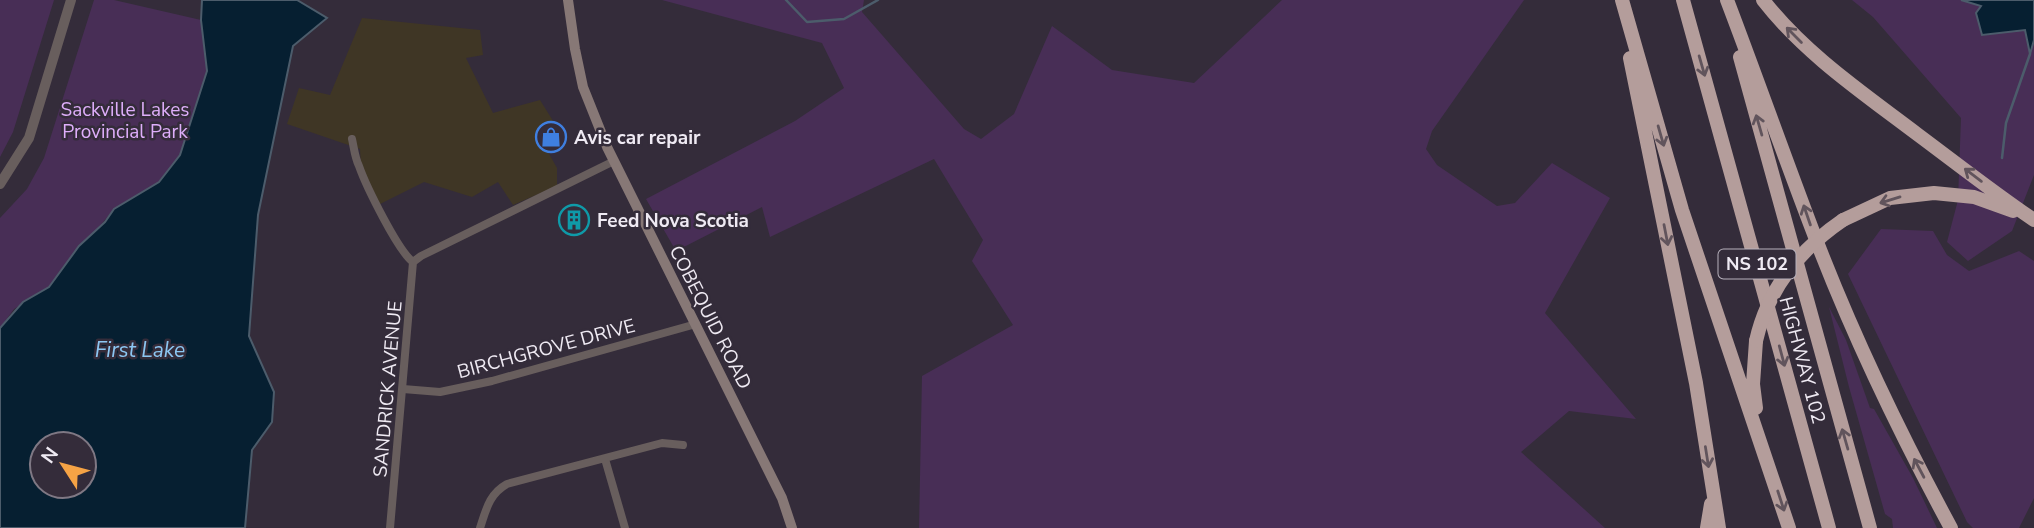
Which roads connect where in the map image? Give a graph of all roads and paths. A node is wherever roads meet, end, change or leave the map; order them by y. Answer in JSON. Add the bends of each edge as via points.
{"nodes":[{"id":1,"x":71,"y":0,"type":"edge"},
{"id":2,"x":568,"y":0,"type":"edge"},
{"id":3,"x":1620,"y":0,"type":"edge"},
{"id":4,"x":1683,"y":0,"type":"edge"},
{"id":5,"x":1726,"y":0,"type":"edge"},
{"id":6,"x":1763,"y":0,"type":"edge"},
{"id":7,"x":352,"y":139,"type":"dead end"},
{"id":8,"x":614,"y":161,"type":"junction"},
{"id":9,"x":0,"y":184,"type":"edge"},
{"id":10,"x":2031,"y":218,"type":"edge"},
{"id":11,"x":417,"y":259,"type":"junction"},
{"id":12,"x":696,"y":324,"type":"junction"},
{"id":13,"x":404,"y":389,"type":"junction"},
{"id":14,"x":682,"y":445,"type":"dead end"},
{"id":15,"x":605,"y":458,"type":"junction"},
{"id":16,"x":1772,"y":474,"type":"junction"},
{"id":17,"x":1713,"y":492,"type":"junction"},
{"id":18,"x":390,"y":528,"type":"edge"},
{"id":19,"x":480,"y":528,"type":"edge"},
{"id":20,"x":625,"y":528,"type":"edge"},
{"id":21,"x":792,"y":528,"type":"edge"},
{"id":22,"x":1707,"y":528,"type":"edge"},
{"id":23,"x":1719,"y":528,"type":"edge"},
{"id":24,"x":1789,"y":528,"type":"edge"},
{"id":25,"x":1829,"y":528,"type":"edge"},
{"id":26,"x":1870,"y":528,"type":"edge"},
{"id":27,"x":1951,"y":528,"type":"edge"}],
"edges":[{"from":1,"to":9,"type":"street","via":[[29,138]]},
{"from":2,"to":8,"type":"main road","name":"COBEQUID ROAD","via":[[583,87]]},
{"from":3,"to":16,"type":"highway","one_way":true,"via":[[1682,210]]},
{"from":3,"to":17,"type":"highway","one_way":true,"via":[[1696,383]]},
{"from":4,"to":25,"type":"highway","name":"HIGHWAY 102","number":"NS 102","one_way":true},
{"from":26,"to":5,"type":"highway","name":"HIGHWAY 102","number":"NS 102","one_way":true},
{"from":27,"to":5,"type":"highway","one_way":true,"via":[[1858,339]]},
{"from":10,"to":6,"type":"highway","one_way":true,"via":[[1813,54]]},
{"from":7,"to":11,"type":"street","via":[[358,166],[396,240],[405,256]]},
{"from":8,"to":11,"type":"street"},
{"from":8,"to":12,"type":"main road","name":"COBEQUID ROAD"},
{"from":10,"to":16,"type":"highway","one_way":true,"bridge":true,"via":[[1974,197],[1934,193],[1890,198],[1823,234],[1775,288],[1756,341],[1756,406]]},
{"from":11,"to":13,"type":"street","name":"SANDRICK AVENUE"},
{"from":12,"to":13,"type":"street","name":"BIRCHGROVE DRIVE","via":[[492,381],[440,392]]},
{"from":12,"to":21,"type":"main road","name":"COBEQUID ROAD","via":[[782,498]]},
{"from":13,"to":18,"type":"street","name":"SANDRICK AVENUE"},
{"from":14,"to":15,"type":"street","via":[[662,443]]},
{"from":15,"to":19,"type":"street","via":[[497,489]]},
{"from":15,"to":20,"type":"street"},
{"from":16,"to":24,"type":"highway","one_way":true},
{"from":17,"to":22,"type":"highway"},
{"from":17,"to":23,"type":"highway"}]}
